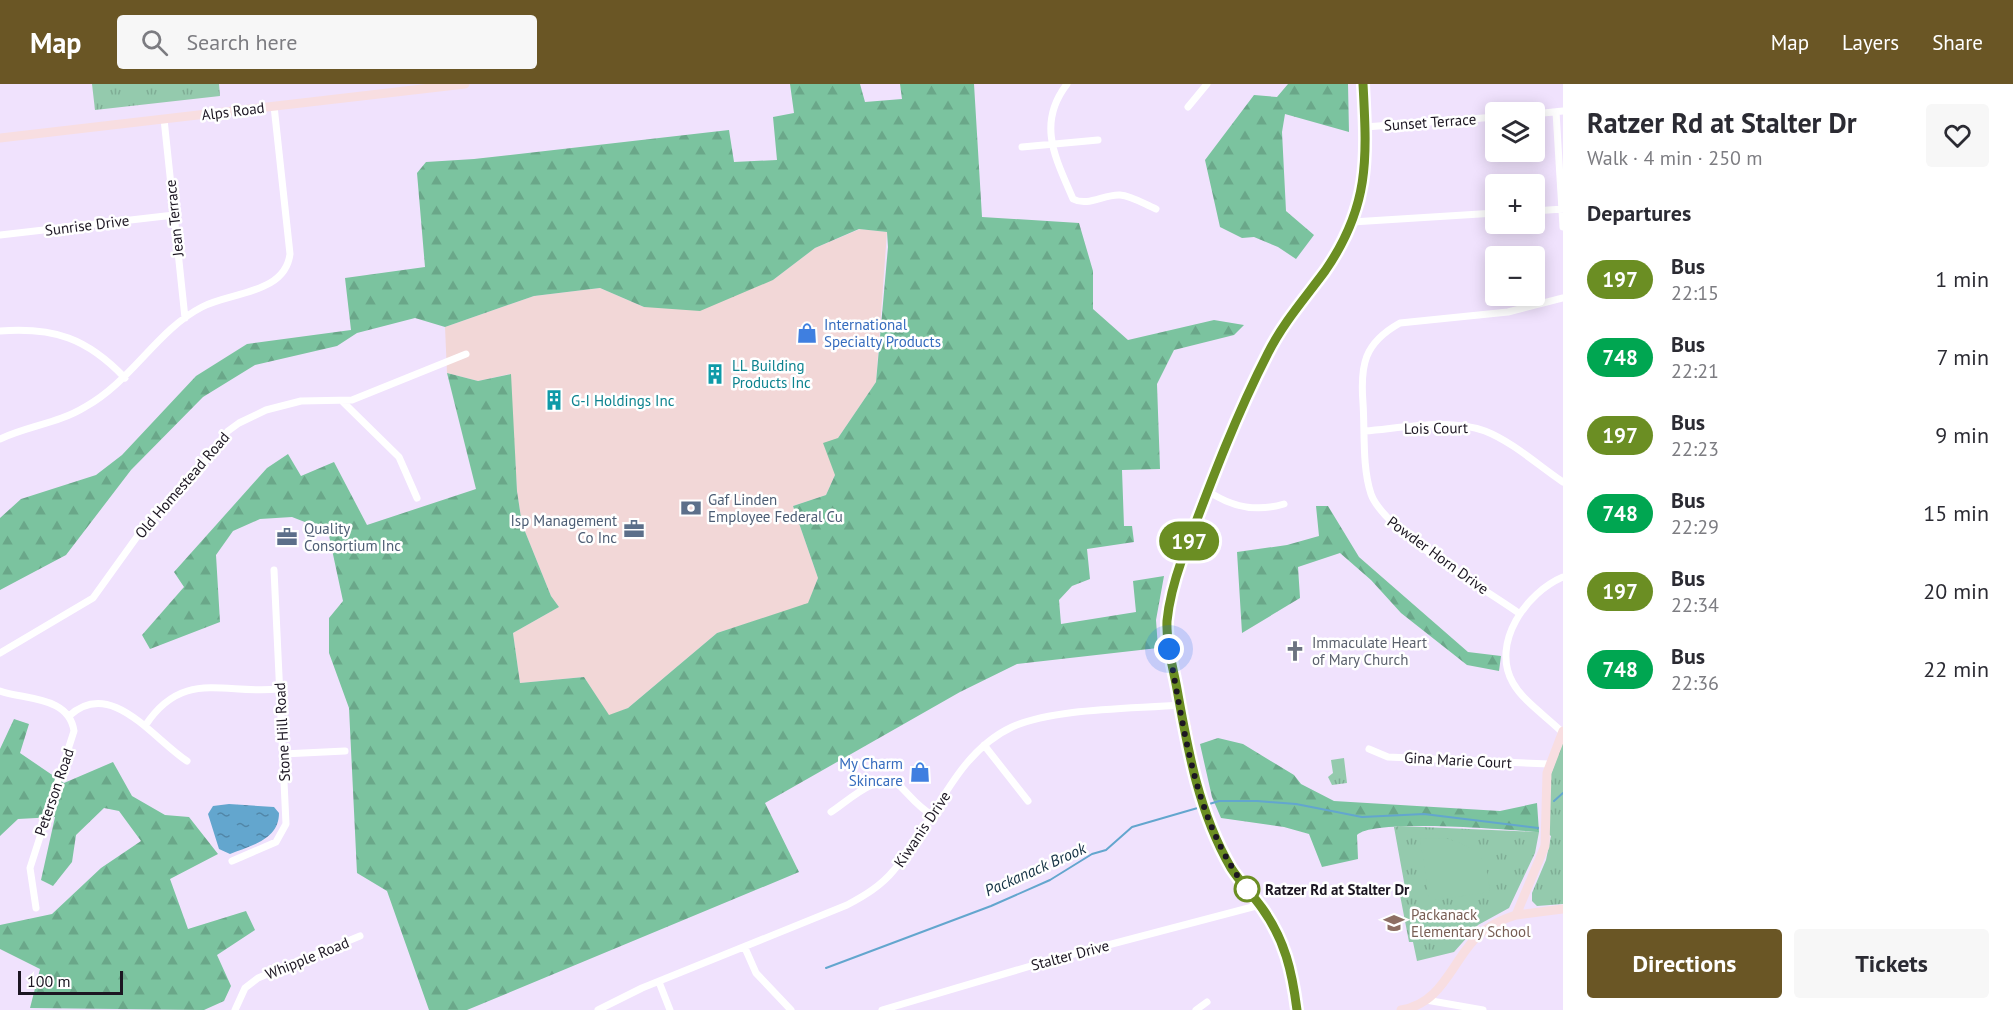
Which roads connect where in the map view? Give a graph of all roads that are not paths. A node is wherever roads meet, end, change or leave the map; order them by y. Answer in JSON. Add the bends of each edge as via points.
{"nodes":[{"id":1,"x":465,"y":84,"type":"edge"},
{"id":2,"x":1054,"y":84,"type":"edge"},
{"id":3,"x":1207,"y":84,"type":"edge"},
{"id":4,"x":1363,"y":84,"type":"edge"},
{"id":5,"x":1065,"y":86,"type":"edge"},
{"id":6,"x":274,"y":106,"type":"junction"},
{"id":7,"x":1188,"y":107,"type":"dead end"},
{"id":8,"x":1559,"y":112,"type":"edge"},
{"id":9,"x":1485,"y":118,"type":"edge"},
{"id":10,"x":164,"y":119,"type":"junction"},
{"id":11,"x":1365,"y":127,"type":"junction"},
{"id":12,"x":0,"y":138,"type":"edge"},
{"id":13,"x":1098,"y":140,"type":"dead end"},
{"id":14,"x":1051,"y":144,"type":"junction"},
{"id":15,"x":1022,"y":147,"type":"dead end"},
{"id":16,"x":1156,"y":209,"type":"dead end"},
{"id":17,"x":1562,"y":209,"type":"edge"},
{"id":18,"x":1545,"y":210,"type":"edge"},
{"id":19,"x":1485,"y":214,"type":"edge"},
{"id":20,"x":174,"y":215,"type":"junction"},
{"id":21,"x":1352,"y":222,"type":"junction"},
{"id":22,"x":1563,"y":227,"type":"edge"},
{"id":23,"x":0,"y":235,"type":"edge"},
{"id":24,"x":1563,"y":298,"type":"edge"},
{"id":25,"x":185,"y":318,"type":"junction"},
{"id":26,"x":0,"y":331,"type":"edge"},
{"id":27,"x":466,"y":354,"type":"dead end"},
{"id":28,"x":125,"y":378,"type":"junction"},
{"id":29,"x":343,"y":402,"type":"junction"},
{"id":30,"x":1365,"y":431,"type":"junction"},
{"id":31,"x":0,"y":439,"type":"edge"},
{"id":32,"x":1563,"y":482,"type":"edge"},
{"id":33,"x":1208,"y":491,"type":"junction"},
{"id":34,"x":417,"y":498,"type":"dead end"},
{"id":35,"x":1284,"y":504,"type":"dead end"},
{"id":36,"x":273,"y":570,"type":"dead end"},
{"id":37,"x":1563,"y":577,"type":"edge"},
{"id":38,"x":1520,"y":614,"type":"junction"},
{"id":39,"x":0,"y":653,"type":"edge"},
{"id":40,"x":279,"y":689,"type":"junction"},
{"id":41,"x":0,"y":691,"type":"edge"},
{"id":42,"x":1180,"y":705,"type":"junction"},
{"id":43,"x":69,"y":716,"type":"junction"},
{"id":44,"x":145,"y":726,"type":"junction"},
{"id":45,"x":1563,"y":731,"type":"edge"},
{"id":46,"x":984,"y":746,"type":"junction"},
{"id":47,"x":1369,"y":749,"type":"dead end"},
{"id":48,"x":345,"y":751,"type":"dead end"},
{"id":49,"x":283,"y":754,"type":"junction"},
{"id":50,"x":187,"y":761,"type":"dead end"},
{"id":51,"x":1549,"y":764,"type":"junction"},
{"id":52,"x":1028,"y":801,"type":"dead end"},
{"id":53,"x":831,"y":812,"type":"dead end"},
{"id":54,"x":932,"y":814,"type":"junction"},
{"id":55,"x":232,"y":861,"type":"dead end"},
{"id":56,"x":1260,"y":905,"type":"junction"},
{"id":57,"x":36,"y":908,"type":"dead end"},
{"id":58,"x":1563,"y":909,"type":"edge"},
{"id":59,"x":1516,"y":915,"type":"junction"},
{"id":60,"x":360,"y":936,"type":"dead end"},
{"id":61,"x":745,"y":948,"type":"junction"},
{"id":62,"x":659,"y":982,"type":"junction"},
{"id":63,"x":1426,"y":1000,"type":"junction"},
{"id":64,"x":1207,"y":1002,"type":"dead end"},
{"id":65,"x":235,"y":1010,"type":"edge"},
{"id":66,"x":598,"y":1010,"type":"edge"},
{"id":67,"x":670,"y":1010,"type":"edge"},
{"id":68,"x":792,"y":1010,"type":"edge"},
{"id":69,"x":882,"y":1010,"type":"edge"},
{"id":70,"x":1196,"y":1010,"type":"edge"},
{"id":71,"x":1297,"y":1010,"type":"edge"},
{"id":72,"x":1403,"y":1010,"type":"edge"},
{"id":73,"x":1483,"y":1010,"type":"edge"}],
"edges":[{"from":1,"to":6,"type":"main road","name":"Alps Road"},
{"from":2,"to":5,"type":"street"},
{"from":3,"to":7,"type":"street"},
{"from":4,"to":11,"type":"main road"},
{"from":5,"to":14,"type":"street","via":[[1053,111]]},
{"from":6,"to":10,"type":"main road","name":"Alps Road"},
{"from":6,"to":25,"type":"street","via":[[290,246],[288,264],[271,283],[218,299]]},
{"from":8,"to":17,"type":"street"},
{"from":9,"to":11,"type":"street","name":"Sunset Terrace"},
{"from":10,"to":12,"type":"main road","name":"Alps Road"},
{"from":10,"to":20,"type":"street","name":"Jean Terrace"},
{"from":11,"to":21,"type":"main road","via":[[1365,171]]},
{"from":13,"to":14,"type":"street"},
{"from":14,"to":15,"type":"street"},
{"from":14,"to":16,"type":"street","via":[[1073,199],[1080,203],[1118,195]]},
{"from":17,"to":18,"type":"street"},
{"from":17,"to":22,"type":"street"},
{"from":19,"to":21,"type":"street"},
{"from":20,"to":23,"type":"street","name":"Sunrise Drive"},
{"from":20,"to":25,"type":"street","name":"Jean Terrace"},
{"from":21,"to":33,"type":"main road","via":[[1341,246],[1268,352]]},
{"from":24,"to":30,"type":"street","name":"Powder Horn Drive","via":[[1483,315],[1409,321],[1386,331],[1371,347],[1362,366]]},
{"from":25,"to":28,"type":"street"},
{"from":26,"to":28,"type":"street","via":[[36,330],[73,339],[96,350]]},
{"from":27,"to":29,"type":"street","name":"Old Homestead Road"},
{"from":28,"to":31,"type":"street","via":[[74,414]]},
{"from":29,"to":34,"type":"street","via":[[399,457]]},
{"from":29,"to":39,"type":"street","name":"Old Homestead Road","via":[[324,400],[281,406],[252,416],[228,431],[200,468],[144,527],[93,598]]},
{"from":30,"to":32,"type":"street","name":"Lois Court","via":[[1452,425],[1476,428],[1497,436]]},
{"from":30,"to":38,"type":"street","name":"Powder Horn Drive","via":[[1369,486],[1388,521]]},
{"from":33,"to":35,"type":"street","via":[[1247,508]]},
{"from":33,"to":42,"type":"main road","via":[[1175,581],[1169,609],[1169,649]]},
{"from":36,"to":40,"type":"street","name":"Stone Hill Road"},
{"from":37,"to":38,"type":"street","via":[[1535,595]]},
{"from":38,"to":45,"type":"street","via":[[1508,646],[1511,678]]},
{"from":40,"to":44,"type":"street","via":[[194,687],[168,700]]},
{"from":40,"to":49,"type":"street","name":"Stone Hill Road"},
{"from":41,"to":43,"type":"street","via":[[45,701]]},
{"from":42,"to":46,"type":"street","name":"Kiwanis Drive","via":[[1038,718],[1011,728]]},
{"from":42,"to":56,"type":"main road","via":[[1204,807],[1232,870]]},
{"from":43,"to":44,"type":"street","via":[[87,704],[102,703],[117,707]]},
{"from":43,"to":57,"type":"street","name":"Peterson Road","via":[[74,735],[30,868]]},
{"from":44,"to":50,"type":"street"},
{"from":45,"to":51,"type":"main road"},
{"from":46,"to":52,"type":"street"},
{"from":46,"to":54,"type":"street","name":"Kiwanis Drive","via":[[967,763]]},
{"from":47,"to":51,"type":"street","name":"Gina Marie Court","via":[[1388,757]]},
{"from":48,"to":49,"type":"street"},
{"from":49,"to":55,"type":"street","name":"Stone Hill Road","via":[[285,831],[269,847]]},
{"from":51,"to":59,"type":"main road","via":[[1545,846]]},
{"from":53,"to":54,"type":"street","via":[[873,784],[885,782],[897,784],[918,807]]},
{"from":54,"to":61,"type":"street","name":"Kiwanis Drive","via":[[899,865],[875,888],[846,905]]},
{"from":56,"to":69,"type":"street","name":"Stalter Drive"},
{"from":56,"to":71,"type":"main road","via":[[1288,955]]},
{"from":58,"to":59,"type":"main road"},
{"from":59,"to":63,"type":"main road","via":[[1478,936],[1444,984]]},
{"from":60,"to":65,"type":"street","name":"Whipple Road","via":[[258,978],[245,988]]},
{"from":61,"to":62,"type":"street","name":"Kiwanis Drive"},
{"from":61,"to":68,"type":"street","via":[[754,970]]},
{"from":62,"to":66,"type":"street","name":"Kiwanis Drive"},
{"from":62,"to":67,"type":"street"},
{"from":63,"to":72,"type":"main road"},
{"from":63,"to":73,"type":"street"},
{"from":64,"to":70,"type":"street"}]}
